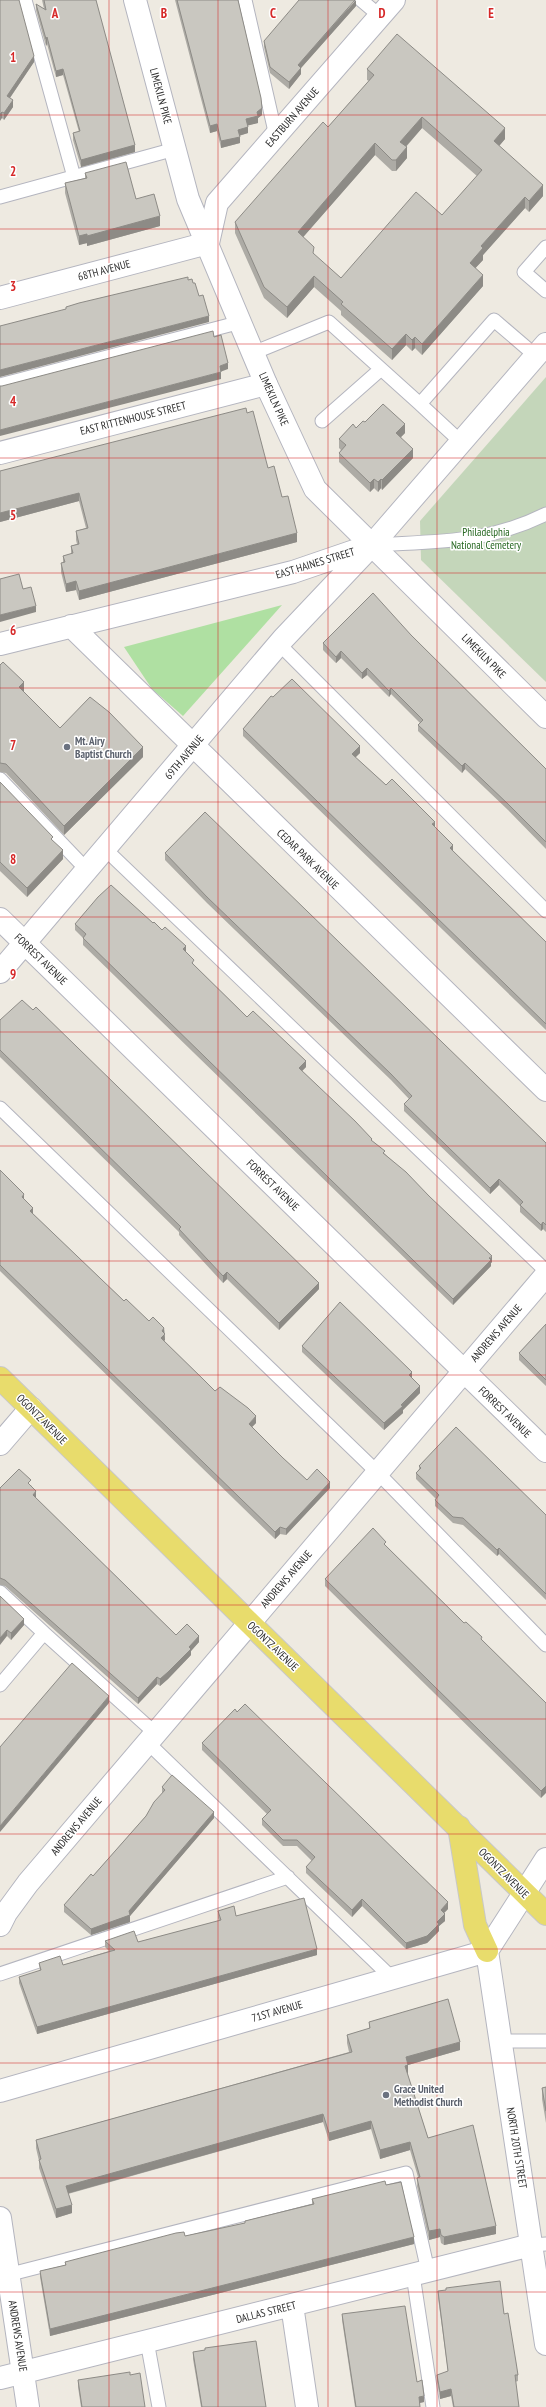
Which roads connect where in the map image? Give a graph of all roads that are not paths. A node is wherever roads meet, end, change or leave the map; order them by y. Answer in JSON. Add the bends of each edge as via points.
{"nodes":[{"id":1,"x":25,"y":0,"type":"edge"},
{"id":2,"x":135,"y":0,"type":"edge"},
{"id":3,"x":245,"y":0,"type":"edge"},
{"id":4,"x":361,"y":0,"type":"edge"},
{"id":5,"x":394,"y":0,"type":"edge"},
{"id":6,"x":380,"y":16,"type":"junction"},
{"id":7,"x":276,"y":136,"type":"junction"},
{"id":8,"x":175,"y":149,"type":"junction"},
{"id":9,"x":74,"y":177,"type":"junction"},
{"id":10,"x":0,"y":197,"type":"edge"},
{"id":11,"x":208,"y":243,"type":"junction"},
{"id":12,"x":546,"y":247,"type":"edge"},
{"id":13,"x":546,"y":291,"type":"edge"},
{"id":14,"x":0,"y":298,"type":"edge"},
{"id":15,"x":241,"y":322,"type":"junction"},
{"id":16,"x":541,"y":350,"type":"edge"},
{"id":17,"x":253,"y":353,"type":"junction"},
{"id":18,"x":381,"y":369,"type":"junction"},
{"id":19,"x":266,"y":384,"type":"junction"},
{"id":20,"x":0,"y":385,"type":"edge"},
{"id":21,"x":420,"y":404,"type":"junction"},
{"id":22,"x":322,"y":421,"type":"dead end"},
{"id":23,"x":461,"y":442,"type":"junction"},
{"id":24,"x":0,"y":453,"type":"edge"},
{"id":25,"x":546,"y":514,"type":"edge"},
{"id":26,"x":372,"y":545,"type":"junction"},
{"id":27,"x":71,"y":626,"type":"junction"},
{"id":28,"x":0,"y":644,"type":"edge"},
{"id":29,"x":279,"y":644,"type":"junction"},
{"id":30,"x":546,"y":717,"type":"edge"},
{"id":31,"x":193,"y":746,"type":"junction"},
{"id":32,"x":0,"y":779,"type":"edge"},
{"id":33,"x":105,"y":849,"type":"junction"},
{"id":34,"x":87,"y":870,"type":"junction"},
{"id":35,"x":546,"y":910,"type":"edge"},
{"id":36,"x":0,"y":919,"type":"edge"},
{"id":37,"x":25,"y":943,"type":"junction"},
{"id":38,"x":0,"y":972,"type":"edge"},
{"id":39,"x":546,"y":1090,"type":"edge"},
{"id":40,"x":0,"y":1108,"type":"edge"},
{"id":41,"x":546,"y":1271,"type":"edge"},
{"id":42,"x":546,"y":1275,"type":"edge"},
{"id":43,"x":463,"y":1371,"type":"junction"},
{"id":44,"x":0,"y":1378,"type":"edge"},
{"id":45,"x":30,"y":1408,"type":"junction"},
{"id":46,"x":0,"y":1444,"type":"edge"},
{"id":47,"x":546,"y":1452,"type":"edge"},
{"id":48,"x":378,"y":1473,"type":"junction"},
{"id":49,"x":0,"y":1592,"type":"edge"},
{"id":50,"x":249,"y":1622,"type":"junction"},
{"id":51,"x":44,"y":1633,"type":"junction"},
{"id":52,"x":546,"y":1645,"type":"edge"},
{"id":53,"x":0,"y":1685,"type":"edge"},
{"id":54,"x":151,"y":1737,"type":"junction"},
{"id":55,"x":459,"y":1826,"type":"junction"},
{"id":56,"x":546,"y":1859,"type":"edge"},
{"id":57,"x":288,"y":1877,"type":"junction"},
{"id":58,"x":526,"y":1894,"type":"junction"},
{"id":59,"x":546,"y":1914,"type":"edge"},
{"id":60,"x":0,"y":1925,"type":"edge"},
{"id":61,"x":487,"y":1951,"type":"junction"},
{"id":62,"x":0,"y":1974,"type":"edge"},
{"id":63,"x":392,"y":1978,"type":"junction"},
{"id":64,"x":501,"y":2041,"type":"junction"},
{"id":65,"x":546,"y":2041,"type":"edge"},
{"id":66,"x":0,"y":2090,"type":"edge"},
{"id":67,"x":0,"y":2218,"type":"edge"},
{"id":68,"x":539,"y":2244,"type":"edge"},
{"id":69,"x":420,"y":2273,"type":"junction"},
{"id":70,"x":4,"y":2276,"type":"edge"},
{"id":71,"x":292,"y":2305,"type":"junction"},
{"id":72,"x":147,"y":2341,"type":"junction"},
{"id":73,"x":546,"y":2344,"type":"edge"},
{"id":74,"x":23,"y":2372,"type":"junction"},
{"id":75,"x":0,"y":2378,"type":"edge"},
{"id":76,"x":28,"y":2407,"type":"edge"},
{"id":77,"x":159,"y":2407,"type":"edge"},
{"id":78,"x":307,"y":2407,"type":"edge"},
{"id":79,"x":433,"y":2407,"type":"edge"}],
"edges":[{"from":1,"to":9,"type":"lane"},
{"from":2,"to":8,"type":"street","name":"LIMEKILN PIKE"},
{"from":3,"to":7,"type":"lane"},
{"from":4,"to":6,"type":"lane"},
{"from":5,"to":6,"type":"street","name":"EASTBURN AVENUE"},
{"from":6,"to":7,"type":"street","name":"EASTBURN AVENUE"},
{"from":7,"to":11,"type":"street","name":"EASTBURN AVENUE","via":[[217,203]]},
{"from":8,"to":9,"type":"lane"},
{"from":8,"to":11,"type":"street","name":"LIMEKILN PIKE","via":[[188,199]]},
{"from":9,"to":10,"type":"lane"},
{"from":11,"to":14,"type":"street","name":"68TH AVENUE"},
{"from":11,"to":15,"type":"street","name":"LIMEKILN PIKE"},
{"from":12,"to":13,"type":"lane","via":[[524,272]]},
{"from":15,"to":17,"type":"street","name":"LIMEKILN PIKE"},
{"from":15,"to":20,"type":"lane"},
{"from":16,"to":21,"type":"lane","via":[[494,320]]},
{"from":16,"to":23,"type":"street"},
{"from":17,"to":18,"type":"lane","via":[[329,322]]},
{"from":17,"to":19,"type":"street","name":"LIMEKILN PIKE"},
{"from":18,"to":21,"type":"lane"},
{"from":18,"to":22,"type":"lane"},
{"from":19,"to":24,"type":"street","name":"EAST RITTENHOUSE STREET"},
{"from":19,"to":26,"type":"street","name":"LIMEKILN PIKE","via":[[316,489]]},
{"from":21,"to":23,"type":"lane"},
{"from":23,"to":26,"type":"street"},
{"from":25,"to":26,"type":"lane","via":[[506,531],[464,540]]},
{"from":26,"to":27,"type":"street","name":"EAST HAINES STREET","via":[[293,572]]},
{"from":26,"to":29,"type":"street","name":"69TH AVENUE"},
{"from":26,"to":30,"type":"street","name":"LIMEKILN PIKE"},
{"from":27,"to":28,"type":"street","name":"EAST HAINES STREET"},
{"from":27,"to":31,"type":"street","name":"CEDAR PARK AVENUE"},
{"from":29,"to":31,"type":"street","name":"69TH AVENUE"},
{"from":29,"to":35,"type":"lane"},
{"from":31,"to":33,"type":"street","name":"69TH AVENUE"},
{"from":31,"to":39,"type":"street","name":"CEDAR PARK AVENUE"},
{"from":32,"to":34,"type":"lane"},
{"from":33,"to":34,"type":"street","name":"69TH AVENUE"},
{"from":33,"to":41,"type":"lane"},
{"from":34,"to":37,"type":"street","name":"69TH AVENUE"},
{"from":36,"to":37,"type":"street","name":"FORREST AVENUE"},
{"from":37,"to":38,"type":"street","name":"69TH AVENUE"},
{"from":37,"to":43,"type":"street","name":"FORREST AVENUE"},
{"from":40,"to":48,"type":"lane"},
{"from":42,"to":43,"type":"street","name":"ANDREWS AVENUE"},
{"from":43,"to":47,"type":"street","name":"FORREST AVENUE"},
{"from":43,"to":48,"type":"street","name":"ANDREWS AVENUE"},
{"from":44,"to":45,"type":"main road","name":"OGONTZ AVENUE"},
{"from":45,"to":46,"type":"street"},
{"from":45,"to":50,"type":"main road","name":"OGONTZ AVENUE"},
{"from":48,"to":50,"type":"street","name":"ANDREWS AVENUE"},
{"from":48,"to":52,"type":"lane"},
{"from":49,"to":51,"type":"lane"},
{"from":50,"to":54,"type":"street","name":"ANDREWS AVENUE"},
{"from":50,"to":55,"type":"main road","name":"OGONTZ AVENUE"},
{"from":51,"to":53,"type":"lane"},
{"from":51,"to":54,"type":"lane"},
{"from":54,"to":57,"type":"lane"},
{"from":54,"to":60,"type":"street","name":"ANDREWS AVENUE","via":[[28,1883]]},
{"from":55,"to":58,"type":"main road","name":"OGONTZ AVENUE"},
{"from":55,"to":61,"type":"main road","via":[[475,1925]]},
{"from":56,"to":58,"type":"street"},
{"from":57,"to":62,"type":"lane"},
{"from":57,"to":63,"type":"lane"},
{"from":58,"to":59,"type":"main road","name":"OGONTZ AVENUE"},
{"from":58,"to":61,"type":"street","via":[[498,1931]]},
{"from":61,"to":63,"type":"street","name":"71ST AVENUE"},
{"from":61,"to":64,"type":"street","name":"NORTH 20TH STREET"},
{"from":63,"to":66,"type":"street","name":"71ST AVENUE"},
{"from":64,"to":65,"type":"lane"},
{"from":64,"to":68,"type":"street","name":"NORTH 20TH STREET"},
{"from":67,"to":70,"type":"street","name":"ANDREWS AVENUE"},
{"from":68,"to":69,"type":"street","name":"DALLAS STREET"},
{"from":68,"to":73,"type":"street","name":"NORTH 20TH STREET"},
{"from":69,"to":70,"type":"lane","via":[[406,2173]]},
{"from":69,"to":71,"type":"street","name":"DALLAS STREET"},
{"from":69,"to":79,"type":"lane"},
{"from":70,"to":74,"type":"street","name":"ANDREWS AVENUE"},
{"from":71,"to":72,"type":"street","name":"DALLAS STREET"},
{"from":71,"to":78,"type":"street"},
{"from":72,"to":74,"type":"street","name":"DALLAS STREET"},
{"from":72,"to":77,"type":"lane"},
{"from":74,"to":75,"type":"street","name":"DALLAS STREET"},
{"from":74,"to":76,"type":"street","name":"ANDREWS AVENUE"}]}
